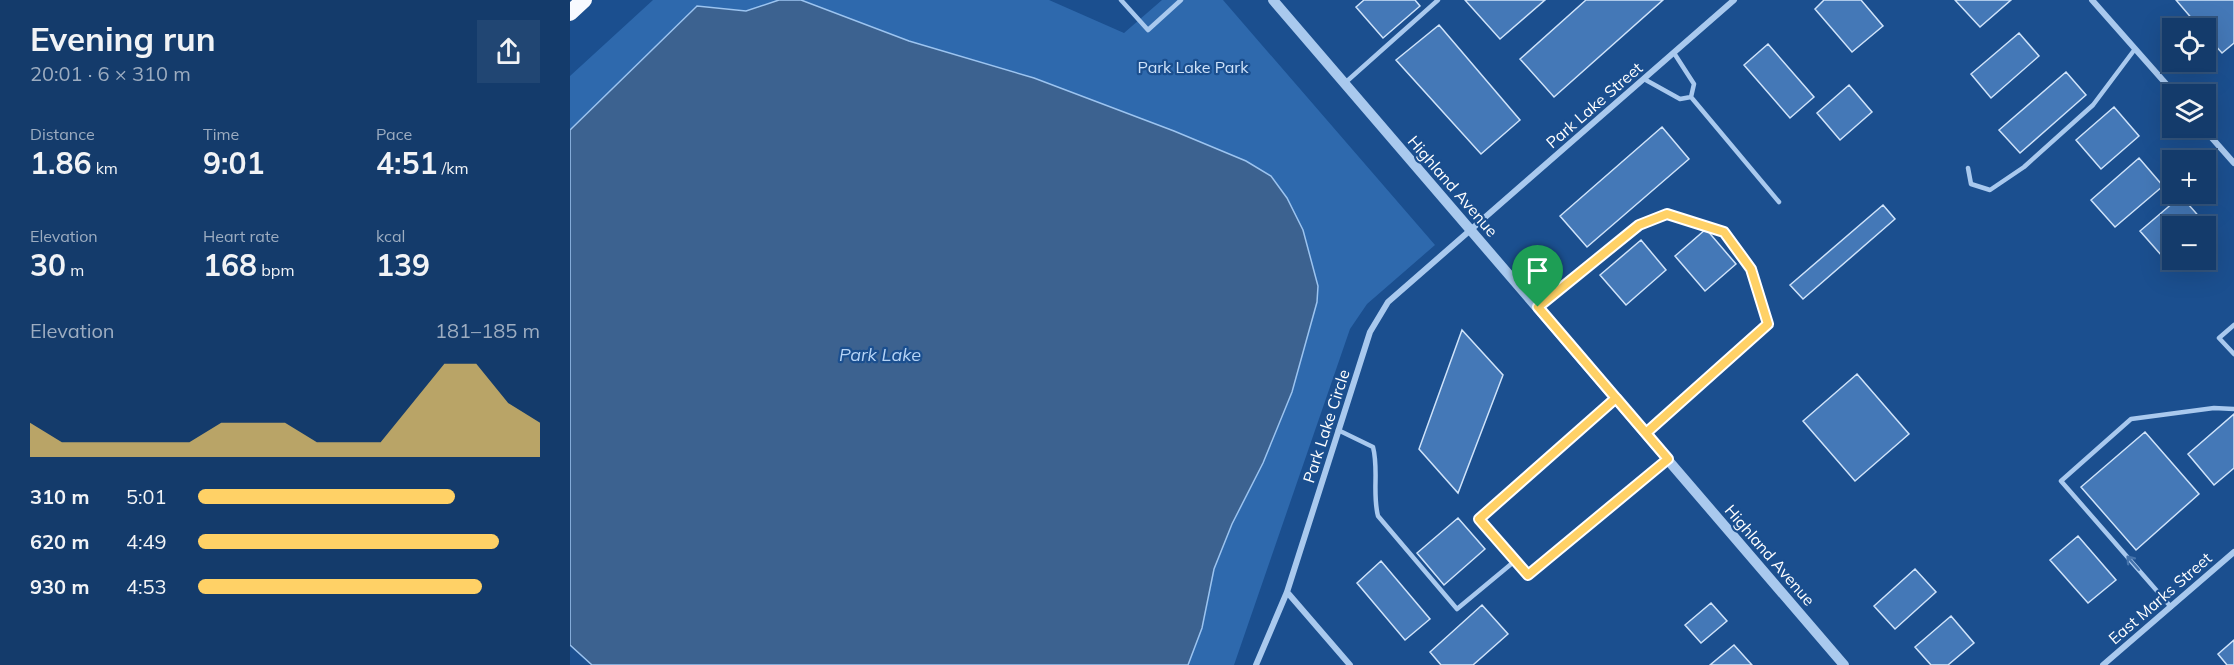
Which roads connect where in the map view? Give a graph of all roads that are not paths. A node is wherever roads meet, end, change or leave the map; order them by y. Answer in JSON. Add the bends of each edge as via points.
{"nodes":[{"id":1,"x":584,"y":0,"type":"edge"},
{"id":2,"x":1121,"y":0,"type":"edge"},
{"id":3,"x":1181,"y":0,"type":"edge"},
{"id":4,"x":1273,"y":0,"type":"edge"},
{"id":5,"x":1438,"y":0,"type":"edge"},
{"id":6,"x":1734,"y":0,"type":"edge"},
{"id":7,"x":2092,"y":0,"type":"edge"},
{"id":8,"x":570,"y":13,"type":"edge"},
{"id":9,"x":2135,"y":49,"type":"junction"},
{"id":10,"x":1674,"y":53,"type":"junction"},
{"id":11,"x":1644,"y":79,"type":"junction"},
{"id":12,"x":1345,"y":83,"type":"junction"},
{"id":13,"x":2166,"y":84,"type":"edge"},
{"id":14,"x":1691,"y":97,"type":"junction"},
{"id":15,"x":2213,"y":138,"type":"edge"},
{"id":16,"x":2234,"y":163,"type":"edge"},
{"id":17,"x":1968,"y":168,"type":"dead end"},
{"id":18,"x":1779,"y":202,"type":"dead end"},
{"id":19,"x":1472,"y":229,"type":"junction"},
{"id":20,"x":1538,"y":307,"type":"junction"},
{"id":21,"x":2234,"y":325,"type":"edge"},
{"id":22,"x":2234,"y":354,"type":"edge"},
{"id":23,"x":1616,"y":398,"type":"junction"},
{"id":24,"x":2234,"y":409,"type":"edge"},
{"id":25,"x":1338,"y":430,"type":"junction"},
{"id":26,"x":1646,"y":433,"type":"junction"},
{"id":27,"x":1668,"y":459,"type":"junction"},
{"id":28,"x":2234,"y":552,"type":"edge"},
{"id":29,"x":1516,"y":560,"type":"junction"},
{"id":30,"x":1287,"y":591,"type":"junction"},
{"id":31,"x":2171,"y":607,"type":"junction"},
{"id":32,"x":1256,"y":665,"type":"edge"},
{"id":33,"x":1350,"y":665,"type":"edge"},
{"id":34,"x":1844,"y":665,"type":"edge"},
{"id":35,"x":2103,"y":665,"type":"edge"}],
"edges":[{"from":1,"to":8,"type":"highway"},
{"from":2,"to":3,"type":"lane","via":[[1148,30]]},
{"from":4,"to":12,"type":"street","name":"Highland Avenue"},
{"from":5,"to":12,"type":"lane"},
{"from":6,"to":10,"type":"street","name":"Park Lake Street"},
{"from":7,"to":9,"type":"street"},
{"from":9,"to":13,"type":"street"},
{"from":9,"to":17,"type":"lane","via":[[2093,105],[2024,167],[1990,190],[1971,184]]},
{"from":10,"to":11,"type":"street","name":"Park Lake Street"},
{"from":10,"to":14,"type":"lane","via":[[1694,84]]},
{"from":11,"to":14,"type":"lane","via":[[1680,99]]},
{"from":11,"to":19,"type":"street","name":"Park Lake Street"},
{"from":12,"to":19,"type":"street","name":"Highland Avenue"},
{"from":14,"to":18,"type":"lane"},
{"from":15,"to":16,"type":"street"},
{"from":19,"to":20,"type":"street","name":"Highland Avenue"},
{"from":19,"to":25,"type":"street","name":"Park Lake Circle","via":[[1388,302],[1370,332]]},
{"from":20,"to":23,"type":"street","name":"Highland Avenue"},
{"from":20,"to":26,"type":"lane","via":[[1639,225],[1667,214],[1724,232],[1751,269],[1768,324]]},
{"from":21,"to":22,"type":"lane","via":[[2219,338]]},
{"from":23,"to":26,"type":"street","name":"Highland Avenue"},
{"from":23,"to":29,"type":"lane","via":[[1479,519]]},
{"from":31,"to":24,"type":"lane","one_way":true,"via":[[2061,481],[2131,419]]},
{"from":25,"to":29,"type":"lane","via":[[1373,447],[1378,516],[1456,609]]},
{"from":25,"to":30,"type":"street","name":"Park Lake Circle"},
{"from":26,"to":27,"type":"street","name":"Highland Avenue"},
{"from":27,"to":29,"type":"lane","via":[[1528,575]]},
{"from":27,"to":34,"type":"street","name":"Highland Avenue"},
{"from":28,"to":31,"type":"street","name":"East Marks Street"},
{"from":30,"to":32,"type":"street","name":"Park Lake Circle"},
{"from":30,"to":33,"type":"street"},
{"from":31,"to":35,"type":"street","name":"East Marks Street"}]}
